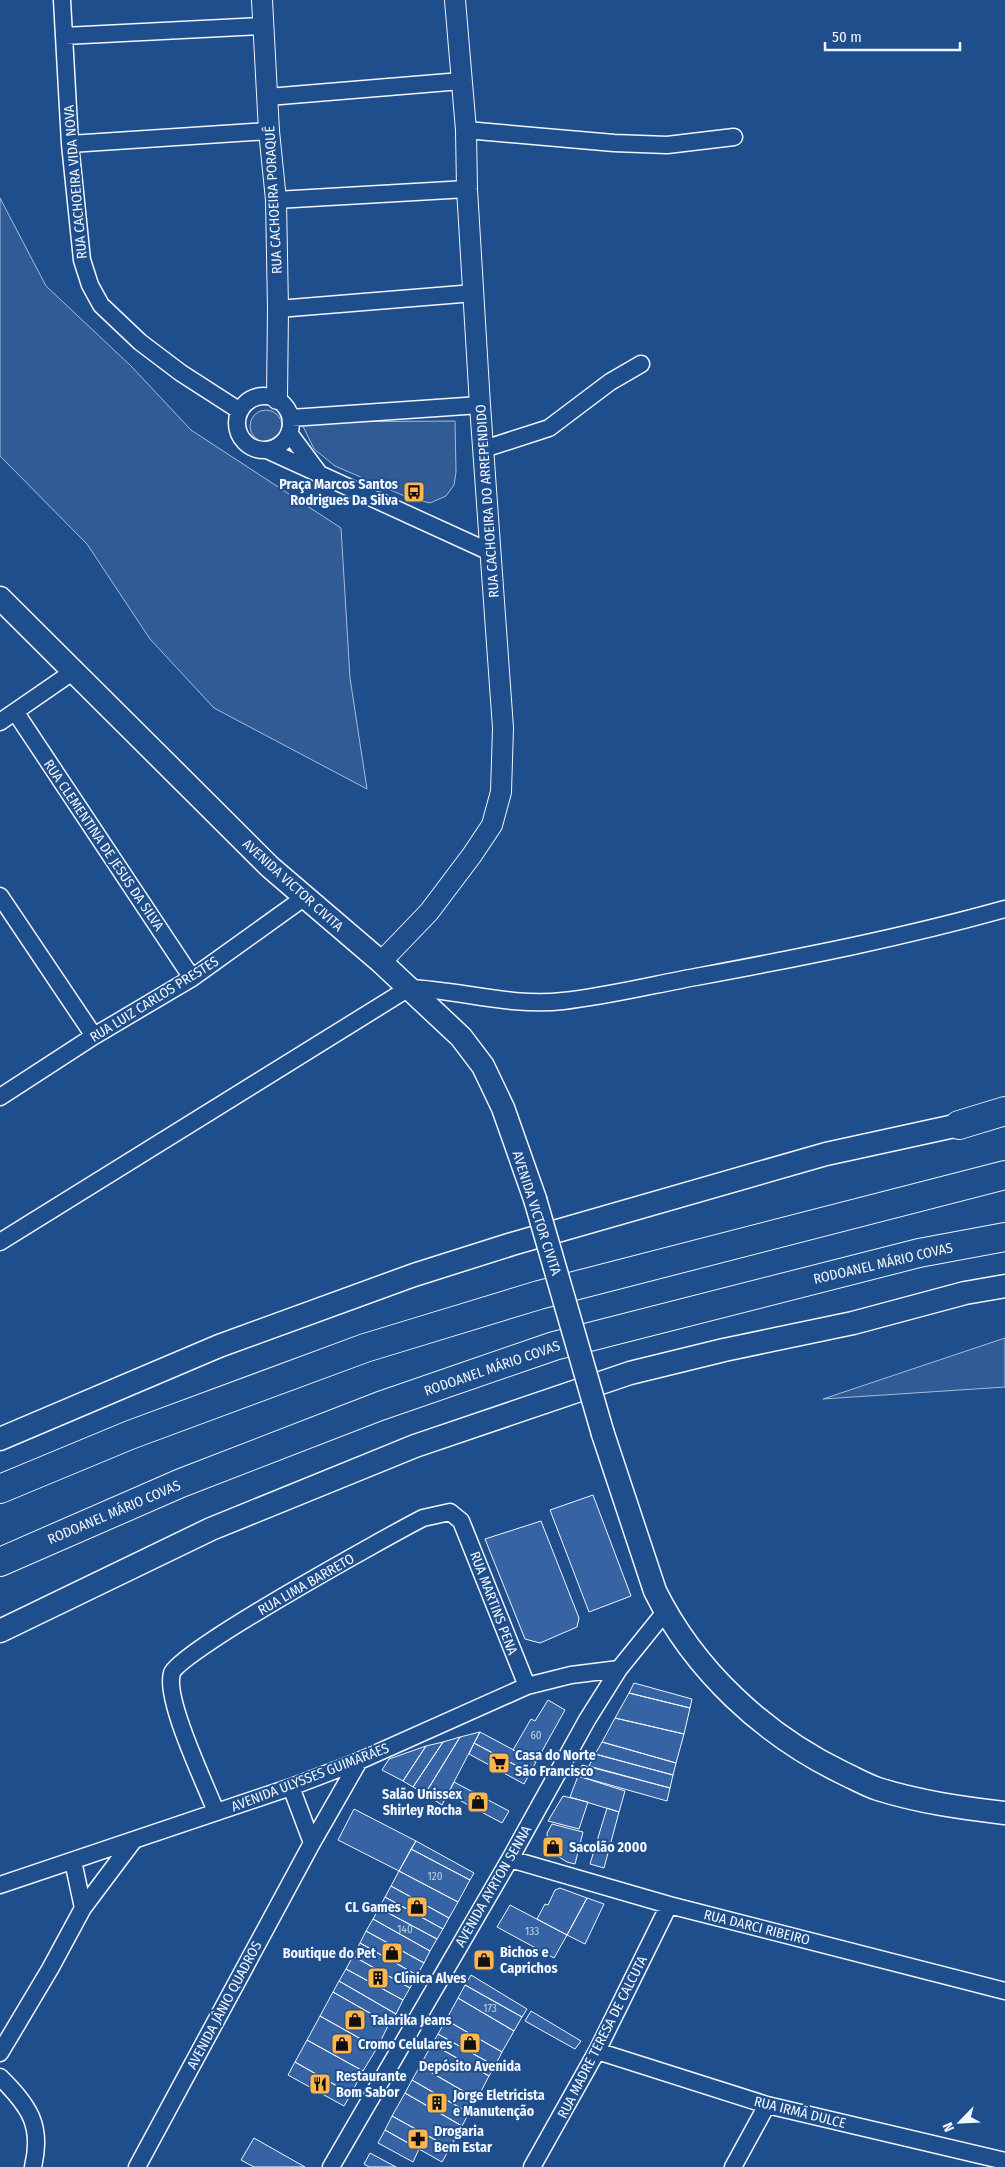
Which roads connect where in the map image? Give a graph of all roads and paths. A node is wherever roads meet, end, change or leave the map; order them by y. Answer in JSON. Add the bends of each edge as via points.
{"nodes":[{"id":1,"x":62,"y":0,"type":"edge"},
{"id":2,"x":262,"y":0,"type":"edge"},
{"id":3,"x":455,"y":0,"type":"edge"},
{"id":4,"x":264,"y":26,"type":"junction"},
{"id":5,"x":64,"y":36,"type":"junction"},
{"id":6,"x":461,"y":80,"type":"junction"},
{"id":7,"x":268,"y":97,"type":"junction"},
{"id":8,"x":466,"y":130,"type":"junction"},
{"id":9,"x":269,"y":132,"type":"junction"},
{"id":10,"x":734,"y":137,"type":"dead end"},
{"id":11,"x":70,"y":144,"type":"junction"},
{"id":12,"x":467,"y":189,"type":"junction"},
{"id":13,"x":276,"y":200,"type":"junction"},
{"id":14,"x":474,"y":293,"type":"junction"},
{"id":15,"x":278,"y":309,"type":"junction"},
{"id":16,"x":641,"y":364,"type":"dead end"},
{"id":17,"x":277,"y":399,"type":"junction"},
{"id":18,"x":480,"y":405,"type":"junction"},
{"id":19,"x":240,"y":411,"type":"junction"},
{"id":20,"x":290,"y":426,"type":"junction"},
{"id":21,"x":484,"y":449,"type":"junction"},
{"id":22,"x":267,"y":450,"type":"junction"},
{"id":23,"x":318,"y":472,"type":"junction"},
{"id":24,"x":490,"y":552,"type":"junction"},
{"id":25,"x":0,"y":598,"type":"edge"},
{"id":26,"x":74,"y":671,"type":"junction"},
{"id":27,"x":16,"y":712,"type":"junction"},
{"id":28,"x":0,"y":722,"type":"edge"},
{"id":29,"x":0,"y":896,"type":"edge"},
{"id":30,"x":305,"y":897,"type":"junction"},
{"id":31,"x":1005,"y":909,"type":"edge"},
{"id":32,"x":381,"y":962,"type":"junction"},
{"id":33,"x":192,"y":978,"type":"junction"},
{"id":34,"x":409,"y":988,"type":"junction"},
{"id":35,"x":94,"y":1036,"type":"junction"},
{"id":36,"x":0,"y":1097,"type":"edge"},
{"id":37,"x":1005,"y":1111,"type":"edge"},
{"id":38,"x":1005,"y":1120,"type":"edge"},
{"id":39,"x":959,"y":1125,"type":"junction"},
{"id":40,"x":1005,"y":1175,"type":"edge"},
{"id":41,"x":1005,"y":1237,"type":"edge"},
{"id":42,"x":0,"y":1242,"type":"edge"},
{"id":43,"x":1005,"y":1286,"type":"edge"},
{"id":44,"x":0,"y":1439,"type":"edge"},
{"id":45,"x":0,"y":1490,"type":"edge"},
{"id":46,"x":461,"y":1520,"type":"joint"},
{"id":47,"x":0,"y":1562,"type":"edge"},
{"id":48,"x":665,"y":1612,"type":"junction"},
{"id":49,"x":0,"y":1631,"type":"edge"},
{"id":50,"x":619,"y":1669,"type":"junction"},
{"id":51,"x":527,"y":1686,"type":"junction"},
{"id":52,"x":359,"y":1761,"type":"junction"},
{"id":53,"x":291,"y":1787,"type":"junction"},
{"id":54,"x":216,"y":1812,"type":"junction"},
{"id":55,"x":1005,"y":1813,"type":"edge"},
{"id":56,"x":134,"y":1840,"type":"junction"},
{"id":57,"x":312,"y":1843,"type":"junction"},
{"id":58,"x":510,"y":1859,"type":"junction"},
{"id":59,"x":73,"y":1861,"type":"junction"},
{"id":60,"x":0,"y":1884,"type":"edge"},
{"id":61,"x":669,"y":1905,"type":"junction"},
{"id":62,"x":82,"y":1908,"type":"junction"},
{"id":63,"x":1005,"y":1991,"type":"edge"},
{"id":64,"x":597,"y":2051,"type":"junction"},
{"id":65,"x":0,"y":2053,"type":"edge"},
{"id":66,"x":0,"y":2077,"type":"edge"},
{"id":67,"x":767,"y":2105,"type":"junction"},
{"id":68,"x":1005,"y":2161,"type":"edge"},
{"id":69,"x":33,"y":2167,"type":"edge"},
{"id":70,"x":137,"y":2167,"type":"edge"},
{"id":71,"x":331,"y":2167,"type":"edge"},
{"id":72,"x":532,"y":2167,"type":"edge"},
{"id":73,"x":733,"y":2167,"type":"edge"}],
"edges":[{"from":1,"to":5,"type":"street","name":"RUA CACHOEIRA VIDA NOVA"},
{"from":2,"to":4,"type":"street","name":"RUA CACHOEIRA PORAQUÊ"},
{"from":3,"to":6,"type":"street","name":"RUA CACHOEIRA DO ARREPENDIDO"},
{"from":4,"to":5,"type":"street"},
{"from":4,"to":7,"type":"street","name":"RUA CACHOEIRA PORAQUÊ"},
{"from":5,"to":11,"type":"street","name":"RUA CACHOEIRA VIDA NOVA"},
{"from":6,"to":7,"type":"street"},
{"from":6,"to":8,"type":"street","name":"RUA CACHOEIRA DO ARREPENDIDO"},
{"from":7,"to":9,"type":"street","name":"RUA CACHOEIRA PORAQUÊ"},
{"from":8,"to":10,"type":"street","via":[[667,145]]},
{"from":8,"to":12,"type":"street","name":"RUA CACHOEIRA DO ARREPENDIDO"},
{"from":9,"to":11,"type":"street"},
{"from":9,"to":13,"type":"street","name":"RUA CACHOEIRA PORAQUÊ"},
{"from":11,"to":19,"type":"street","name":"RUA CACHOEIRA VIDA NOVA","via":[[82,260],[101,305],[140,342]]},
{"from":12,"to":13,"type":"street"},
{"from":12,"to":14,"type":"street","name":"RUA CACHOEIRA DO ARREPENDIDO"},
{"from":13,"to":15,"type":"street","name":"RUA CACHOEIRA PORAQUÊ"},
{"from":14,"to":15,"type":"street"},
{"from":14,"to":18,"type":"street","name":"RUA CACHOEIRA DO ARREPENDIDO"},
{"from":15,"to":17,"type":"street","name":"RUA CACHOEIRA PORAQUÊ"},
{"from":16,"to":21,"type":"street","via":[[610,382],[549,428]]},
{"from":17,"to":19,"type":"street","via":[[256,397]]},
{"from":17,"to":20,"type":"street","via":[[286,407]]},
{"from":18,"to":20,"type":"street"},
{"from":18,"to":21,"type":"street","name":"RUA CACHOEIRA DO ARREPENDIDO"},
{"from":19,"to":22,"type":"street","via":[[237,427],[244,442],[259,450]]},
{"from":20,"to":22,"type":"street","via":[[281,444]]},
{"from":20,"to":23,"type":"street"},
{"from":21,"to":24,"type":"street","name":"RUA CACHOEIRA DO ARREPENDIDO"},
{"from":22,"to":23,"type":"street"},
{"from":23,"to":24,"type":"street"},
{"from":24,"to":32,"type":"street","name":"RUA CACHOEIRA DO ARREPENDIDO","via":[[503,728],[502,792],[492,825],[472,855],[429,912]]},
{"from":25,"to":26,"type":"main road","name":"AVENIDA VICTOR CIVITA"},
{"from":26,"to":27,"type":"street"},
{"from":26,"to":30,"type":"main road","name":"AVENIDA VICTOR CIVITA","via":[[270,867]]},
{"from":27,"to":28,"type":"street"},
{"from":27,"to":33,"type":"street","name":"RUA CLEMENTINA DE JESUS DA SILVA"},
{"from":29,"to":35,"type":"street"},
{"from":30,"to":32,"type":"main road","name":"AVENIDA VICTOR CIVITA"},
{"from":30,"to":33,"type":"street","name":"RUA LUIZ CARLOS PRESTES"},
{"from":31,"to":34,"type":"street","via":[[769,964],[562,1002],[504,1001],[444,990]]},
{"from":32,"to":34,"type":"main road","name":"AVENIDA VICTOR CIVITA"},
{"from":33,"to":35,"type":"street","name":"RUA LUIZ CARLOS PRESTES"},
{"from":34,"to":42,"type":"street"},
{"from":34,"to":48,"type":"main road","name":"AVENIDA VICTOR CIVITA","bridge":true,"via":[[461,1037],[483,1066],[503,1108],[535,1199],[604,1434],[655,1591]]},
{"from":35,"to":36,"type":"street","name":"RUA LUIZ CARLOS PRESTES"},
{"from":37,"to":39,"type":"highway"},
{"from":38,"to":39,"type":"highway"},
{"from":39,"to":44,"type":"main road","via":[[826,1154],[414,1275],[219,1346]]},
{"from":40,"to":45,"type":"highway","via":[[539,1295],[364,1348],[130,1435]]},
{"from":41,"to":47,"type":"highway","name":"RODOANEL MÁRIO COVAS","via":[[919,1253],[554,1346],[380,1406],[181,1483]]},
{"from":43,"to":49,"type":"main road","via":[[965,1292],[853,1323],[630,1373],[425,1443],[211,1529]]},
{"from":46,"to":51,"type":"street","name":"RUA MARTINS PENA"},
{"from":46,"to":54,"type":"street","name":"RUA LIMA BARRETO","via":[[450,1512],[423,1518],[230,1629],[181,1660],[172,1670],[170,1686],[182,1726]]},
{"from":48,"to":50,"type":"street","name":"AVENIDA AYRTON SENNA"},
{"from":48,"to":55,"type":"main road","name":"AVENIDA VICTOR CIVITA","via":[[715,1677],[762,1724],[815,1760],[876,1789],[955,1808]]},
{"from":50,"to":51,"type":"street","name":"AVENIDA ULYSSES GUIMARÃES","via":[[571,1675]]},
{"from":50,"to":58,"type":"street","name":"AVENIDA AYRTON SENNA"},
{"from":51,"to":52,"type":"street","name":"AVENIDA ULYSSES GUIMARÃES"},
{"from":52,"to":53,"type":"street","name":"AVENIDA ULYSSES GUIMARÃES"},
{"from":52,"to":57,"type":"street","name":"AVENIDA JÂNIO QUADROS"},
{"from":53,"to":54,"type":"street","name":"AVENIDA ULYSSES GUIMARÃES"},
{"from":53,"to":57,"type":"street"},
{"from":54,"to":56,"type":"street","name":"AVENIDA ULYSSES GUIMARÃES"},
{"from":56,"to":59,"type":"street","name":"AVENIDA ULYSSES GUIMARÃES"},
{"from":56,"to":62,"type":"street"},
{"from":57,"to":70,"type":"street","name":"AVENIDA JÂNIO QUADROS"},
{"from":58,"to":61,"type":"street","name":"RUA DARCI RIBEIRO"},
{"from":58,"to":71,"type":"street","name":"AVENIDA AYRTON SENNA"},
{"from":59,"to":60,"type":"street","name":"AVENIDA ULYSSES GUIMARÃES"},
{"from":59,"to":62,"type":"street"},
{"from":61,"to":63,"type":"street","name":"RUA DARCI RIBEIRO"},
{"from":61,"to":64,"type":"street","name":"RUA MADRE TERESA DE CALCUTA"},
{"from":62,"to":65,"type":"street"},
{"from":64,"to":67,"type":"street","name":"RUA IRMÃ DULCE"},
{"from":64,"to":72,"type":"street","name":"RUA MADRE TERESA DE CALCUTA"},
{"from":66,"to":69,"type":"street","via":[[24,2104],[35,2124],[38,2147]]},
{"from":67,"to":68,"type":"street","name":"RUA IRMÃ DULCE"},
{"from":67,"to":73,"type":"street"}]}
